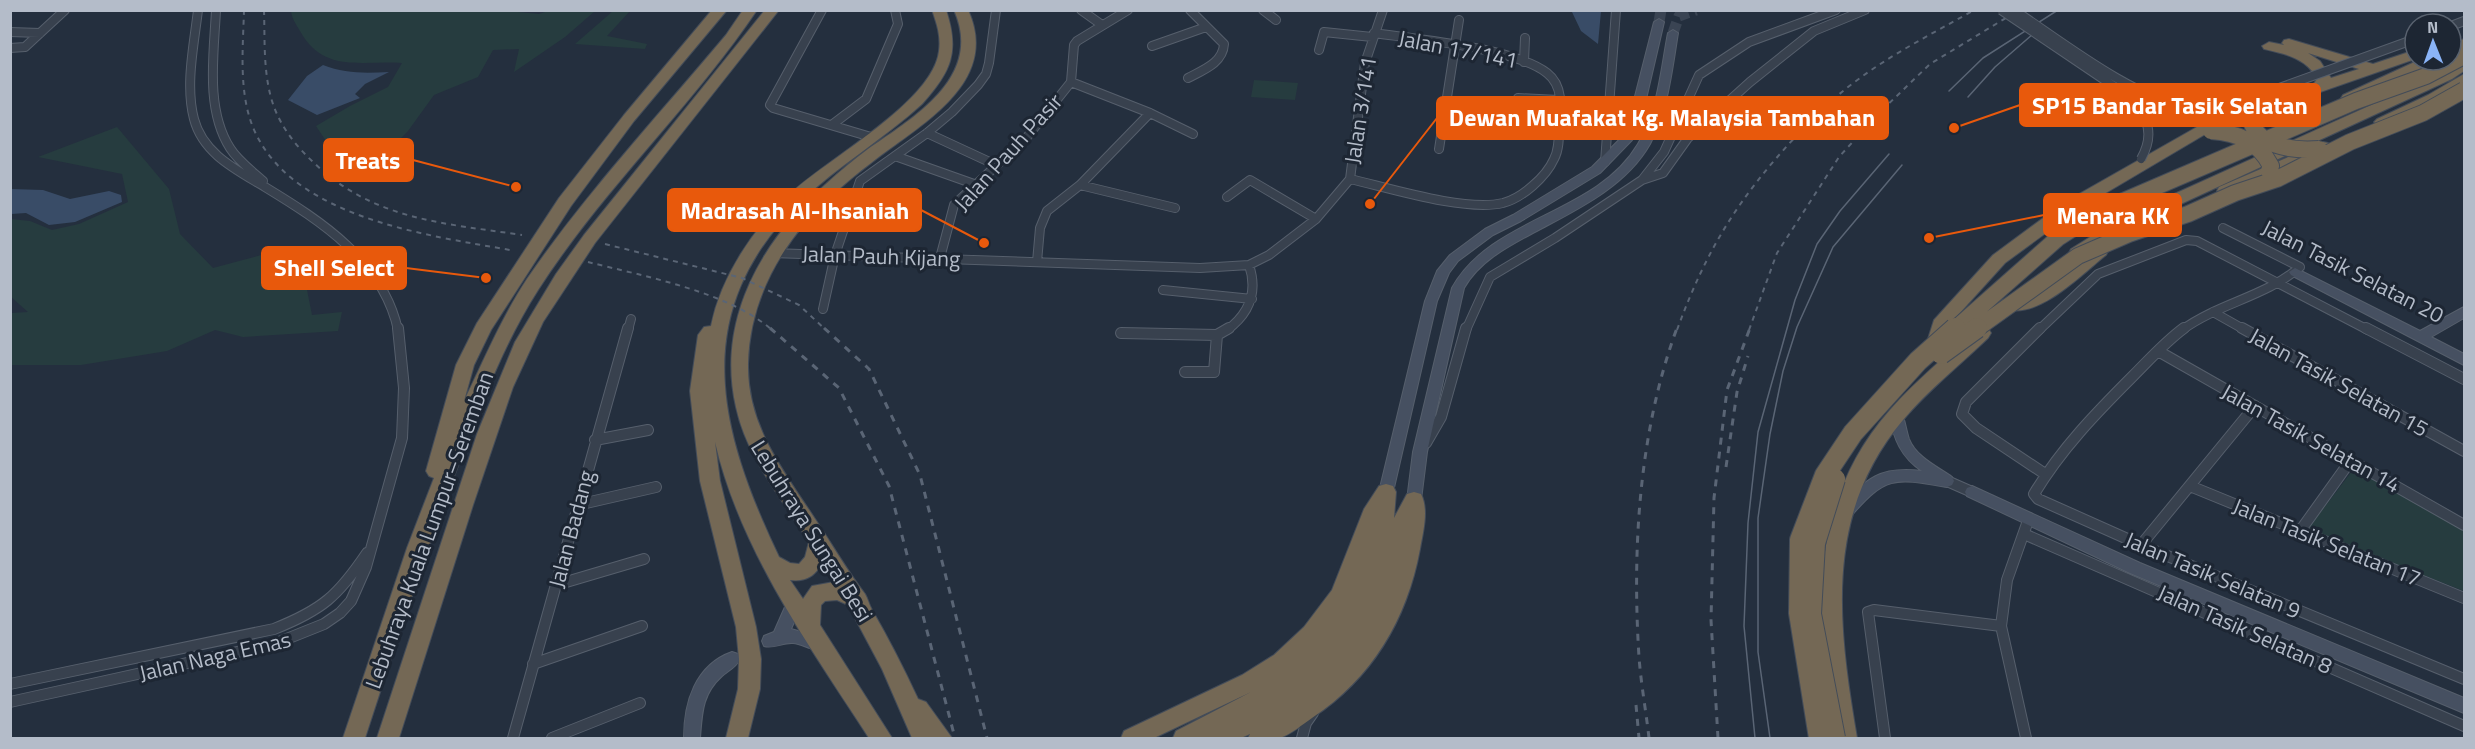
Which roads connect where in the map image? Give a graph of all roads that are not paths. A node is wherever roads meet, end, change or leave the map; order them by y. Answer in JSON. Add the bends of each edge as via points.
{"nodes":[{"id":1,"x":65,"y":10,"type":"edge"},
{"id":2,"x":198,"y":10,"type":"edge"},
{"id":3,"x":216,"y":10,"type":"edge"},
{"id":4,"x":720,"y":10,"type":"edge"},
{"id":5,"x":772,"y":10,"type":"edge"},
{"id":6,"x":822,"y":10,"type":"edge"},
{"id":7,"x":895,"y":10,"type":"edge"},
{"id":8,"x":939,"y":10,"type":"edge"},
{"id":9,"x":961,"y":10,"type":"edge"},
{"id":10,"x":996,"y":10,"type":"edge"},
{"id":11,"x":1081,"y":10,"type":"edge"},
{"id":12,"x":1128,"y":10,"type":"edge"},
{"id":13,"x":1191,"y":10,"type":"edge"},
{"id":14,"x":1263,"y":10,"type":"edge"},
{"id":15,"x":1383,"y":10,"type":"edge"},
{"id":16,"x":1616,"y":10,"type":"edge"},
{"id":17,"x":1836,"y":10,"type":"edge"},
{"id":18,"x":1865,"y":10,"type":"edge"},
{"id":19,"x":2001,"y":10,"type":"edge"},
{"id":20,"x":2014,"y":10,"type":"edge"},
{"id":21,"x":748,"y":14,"type":"edge"},
{"id":22,"x":1276,"y":20,"type":"dead end"},
{"id":23,"x":1459,"y":20,"type":"dead end"},
{"id":24,"x":1659,"y":22,"type":"tunnel mouth"},
{"id":25,"x":1102,"y":25,"type":"junction"},
{"id":26,"x":1206,"y":27,"type":"junction"},
{"id":27,"x":10,"y":32,"type":"edge"},
{"id":28,"x":40,"y":33,"type":"junction"},
{"id":29,"x":1673,"y":33,"type":"tunnel mouth"},
{"id":30,"x":1373,"y":35,"type":"junction"},
{"id":31,"x":1525,"y":38,"type":"dead end"},
{"id":32,"x":2403,"y":43,"type":"edge"},
{"id":33,"x":2289,"y":44,"type":"dead end"},
{"id":34,"x":1455,"y":45,"type":"junction"},
{"id":35,"x":1152,"y":46,"type":"dead end"},
{"id":36,"x":2269,"y":46,"type":"dead end"},
{"id":37,"x":10,"y":48,"type":"edge"},
{"id":38,"x":1319,"y":50,"type":"dead end"},
{"id":39,"x":2464,"y":56,"type":"edge"},
{"id":40,"x":2403,"y":58,"type":"edge"},
{"id":41,"x":1524,"y":62,"type":"junction"},
{"id":42,"x":2464,"y":65,"type":"edge"},
{"id":43,"x":2378,"y":67,"type":"junction"},
{"id":44,"x":670,"y":70,"type":"junction"},
{"id":45,"x":2404,"y":72,"type":"edge"},
{"id":46,"x":1188,"y":78,"type":"dead end"},
{"id":47,"x":2464,"y":78,"type":"edge"},
{"id":48,"x":1071,"y":82,"type":"junction"},
{"id":49,"x":2318,"y":89,"type":"junction"},
{"id":50,"x":2464,"y":90,"type":"edge"},
{"id":51,"x":1518,"y":99,"type":"dead end"},
{"id":52,"x":1559,"y":100,"type":"junction"},
{"id":53,"x":2256,"y":111,"type":"junction"},
{"id":54,"x":1150,"y":113,"type":"junction"},
{"id":55,"x":833,"y":124,"type":"junction"},
{"id":56,"x":1508,"y":128,"type":"dead end"},
{"id":57,"x":927,"y":132,"type":"junction"},
{"id":58,"x":2205,"y":132,"type":"junction"},
{"id":59,"x":1559,"y":133,"type":"junction"},
{"id":60,"x":1193,"y":134,"type":"dead end"},
{"id":61,"x":871,"y":137,"type":"junction"},
{"id":62,"x":1439,"y":149,"type":"dead end"},
{"id":63,"x":2319,"y":149,"type":"junction"},
{"id":64,"x":895,"y":156,"type":"junction"},
{"id":65,"x":1605,"y":162,"type":"junction"},
{"id":66,"x":996,"y":165,"type":"junction"},
{"id":67,"x":2269,"y":171,"type":"junction"},
{"id":68,"x":1350,"y":179,"type":"junction"},
{"id":69,"x":1642,"y":180,"type":"junction"},
{"id":70,"x":974,"y":184,"type":"junction"},
{"id":71,"x":1080,"y":185,"type":"junction"},
{"id":72,"x":275,"y":193,"type":"junction"},
{"id":73,"x":1227,"y":197,"type":"dead end"},
{"id":74,"x":2071,"y":206,"type":"junction"},
{"id":75,"x":1175,"y":208,"type":"dead end"},
{"id":76,"x":1316,"y":219,"type":"junction"},
{"id":77,"x":2223,"y":228,"type":"dead end"},
{"id":78,"x":772,"y":253,"type":"junction"},
{"id":79,"x":835,"y":255,"type":"junction"},
{"id":80,"x":940,"y":258,"type":"junction"},
{"id":81,"x":1037,"y":262,"type":"junction"},
{"id":82,"x":1249,"y":265,"type":"junction"},
{"id":83,"x":1135,"y":266,"type":"joint"},
{"id":84,"x":2297,"y":269,"type":"junction"},
{"id":85,"x":2281,"y":283,"type":"junction"},
{"id":86,"x":1163,"y":290,"type":"dead end"},
{"id":87,"x":1252,"y":299,"type":"junction"},
{"id":88,"x":2013,"y":305,"type":"junction"},
{"id":89,"x":823,"y":309,"type":"dead end"},
{"id":90,"x":2213,"y":312,"type":"junction"},
{"id":91,"x":2464,"y":312,"type":"edge"},
{"id":92,"x":721,"y":318,"type":"junction"},
{"id":93,"x":631,"y":319,"type":"dead end"},
{"id":94,"x":1121,"y":333,"type":"dead end"},
{"id":95,"x":1217,"y":334,"type":"junction"},
{"id":96,"x":2425,"y":335,"type":"junction"},
{"id":97,"x":1936,"y":342,"type":"junction"},
{"id":98,"x":2158,"y":351,"type":"junction"},
{"id":99,"x":2464,"y":351,"type":"edge"},
{"id":100,"x":2464,"y":360,"type":"edge"},
{"id":101,"x":1185,"y":372,"type":"dead end"},
{"id":102,"x":2464,"y":379,"type":"edge"},
{"id":103,"x":2255,"y":406,"type":"junction"},
{"id":104,"x":1896,"y":415,"type":"junction"},
{"id":105,"x":648,"y":430,"type":"dead end"},
{"id":106,"x":595,"y":440,"type":"junction"},
{"id":107,"x":2464,"y":451,"type":"edge"},
{"id":108,"x":1420,"y":452,"type":"junction"},
{"id":109,"x":2351,"y":460,"type":"junction"},
{"id":110,"x":2045,"y":474,"type":"junction"},
{"id":111,"x":1947,"y":481,"type":"junction"},
{"id":112,"x":2190,"y":486,"type":"junction"},
{"id":113,"x":656,"y":487,"type":"dead end"},
{"id":114,"x":1386,"y":492,"type":"junction"},
{"id":115,"x":1972,"y":492,"type":"joint"},
{"id":116,"x":1414,"y":500,"type":"junction"},
{"id":117,"x":577,"y":506,"type":"junction"},
{"id":118,"x":2029,"y":518,"type":"junction"},
{"id":119,"x":1839,"y":519,"type":"junction"},
{"id":120,"x":2464,"y":525,"type":"edge"},
{"id":121,"x":2300,"y":531,"type":"junction"},
{"id":122,"x":2024,"y":534,"type":"junction"},
{"id":123,"x":819,"y":541,"type":"junction"},
{"id":124,"x":2141,"y":545,"type":"junction"},
{"id":125,"x":372,"y":546,"type":"junction"},
{"id":126,"x":417,"y":548,"type":"junction"},
{"id":127,"x":644,"y":559,"type":"dead end"},
{"id":128,"x":771,"y":563,"type":"junction"},
{"id":129,"x":556,"y":585,"type":"junction"},
{"id":130,"x":2464,"y":598,"type":"edge"},
{"id":131,"x":857,"y":600,"type":"junction"},
{"id":132,"x":794,"y":603,"type":"junction"},
{"id":133,"x":810,"y":626,"type":"junction"},
{"id":134,"x":2001,"y":626,"type":"junction"},
{"id":135,"x":642,"y":627,"type":"dead end"},
{"id":136,"x":822,"y":645,"type":"junction"},
{"id":137,"x":732,"y":659,"type":"dead end"},
{"id":138,"x":533,"y":664,"type":"junction"},
{"id":139,"x":2464,"y":679,"type":"edge"},
{"id":140,"x":10,"y":684,"type":"edge"},
{"id":141,"x":906,"y":694,"type":"junction"},
{"id":142,"x":1320,"y":701,"type":"junction"},
{"id":143,"x":10,"y":702,"type":"edge"},
{"id":144,"x":640,"y":703,"type":"dead end"},
{"id":145,"x":2464,"y":706,"type":"edge"},
{"id":146,"x":2464,"y":726,"type":"edge"},
{"id":147,"x":1215,"y":732,"type":"edge"},
{"id":148,"x":354,"y":738,"type":"edge"},
{"id":149,"x":388,"y":738,"type":"edge"},
{"id":150,"x":513,"y":738,"type":"edge"},
{"id":151,"x":552,"y":738,"type":"edge"},
{"id":152,"x":692,"y":738,"type":"edge"},
{"id":153,"x":737,"y":738,"type":"edge"},
{"id":154,"x":881,"y":738,"type":"edge"},
{"id":155,"x":922,"y":738,"type":"edge"},
{"id":156,"x":941,"y":738,"type":"edge"},
{"id":157,"x":1132,"y":738,"type":"edge"},
{"id":158,"x":1184,"y":738,"type":"edge"},
{"id":159,"x":1259,"y":738,"type":"edge"},
{"id":160,"x":1302,"y":738,"type":"edge"},
{"id":161,"x":1812,"y":738,"type":"edge"},
{"id":162,"x":1819,"y":738,"type":"edge"},
{"id":163,"x":1835,"y":738,"type":"edge"},
{"id":164,"x":1846,"y":738,"type":"edge"},
{"id":165,"x":1885,"y":738,"type":"edge"},
{"id":166,"x":2026,"y":738,"type":"edge"}],
"edges":[{"from":1,"to":28,"type":"street"},
{"from":2,"to":72,"type":"street","name":"Jalan Naga Emas","via":[[190,85],[198,131],[222,159]]},
{"from":3,"to":72,"type":"street","name":"Jalan Naga Emas","via":[[214,93],[220,123],[230,147]]},
{"from":4,"to":44,"type":"highway"},
{"from":5,"to":149,"type":"highway","name":"Lebuhraya Kuala Lumpur–Seremban","via":[[741,54],[619,200],[575,258],[534,323],[507,379],[483,445]]},
{"from":6,"to":55,"type":"street","via":[[770,105]]},
{"from":7,"to":55,"type":"street","via":[[898,24],[866,99]]},
{"from":8,"to":61,"type":"highway","name":"Lebuhraya Sungai Besi","via":[[948,35],[938,75],[910,108]]},
{"from":9,"to":78,"type":"highway","name":"Lebuhraya Sungai Besi","via":[[969,33],[966,62],[941,101],[927,116],[830,188]]},
{"from":10,"to":57,"type":"street","via":[[986,75]]},
{"from":11,"to":25,"type":"street"},
{"from":12,"to":25,"type":"street","name":"Jalan Pauh Pasir"},
{"from":13,"to":26,"type":"street"},
{"from":14,"to":22,"type":"street"},
{"from":15,"to":30,"type":"street","name":"Jalan 3/141"},
{"from":16,"to":65,"type":"street"},
{"from":17,"to":69,"type":"street","via":[[1749,42],[1699,75],[1664,152]]},
{"from":18,"to":69,"type":"street","via":[[1814,31],[1688,138],[1663,173]]},
{"from":19,"to":74,"type":"street","bridge":true,"via":[[2118,89],[2148,124],[2148,149],[2141,159]]},
{"from":20,"to":32,"type":"street","bridge":true,"via":[[2143,93],[2198,110],[2224,108]]},
{"from":21,"to":44,"type":"highway","via":[[713,44]]},
{"from":21,"to":126,"type":"highway","name":"Lebuhraya Kuala Lumpur–Seremban","via":[[594,202],[533,284],[490,362]]},
{"from":23,"to":34,"type":"street"},
{"from":24,"to":65,"type":"street","via":[[1628,136]]},
{"from":25,"to":48,"type":"street","name":"Jalan Pauh Pasir","via":[[1074,45]]},
{"from":26,"to":35,"type":"street"},
{"from":26,"to":46,"type":"street","via":[[1224,44],[1224,55]]},
{"from":27,"to":28,"type":"street"},
{"from":28,"to":37,"type":"street","via":[[25,47]]},
{"from":29,"to":108,"type":"street","via":[[1657,112],[1644,144],[1624,171],[1486,255],[1463,278]]},
{"from":30,"to":34,"type":"street","name":"Jalan 17/141"},
{"from":30,"to":38,"type":"street","name":"Jalan 17/141","via":[[1324,32]]},
{"from":30,"to":68,"type":"street","name":"Jalan 3/141","via":[[1365,63]]},
{"from":31,"to":41,"type":"street"},
{"from":33,"to":43,"type":"highway","via":[[2353,64]]},
{"from":34,"to":41,"type":"street","name":"Jalan 17/141"},
{"from":34,"to":62,"type":"street"},
{"from":36,"to":49,"type":"highway","via":[[2313,61],[2324,79]]},
{"from":39,"to":162,"type":"highway","bridge":true,"via":[[2426,76],[2356,101],[2100,211],[2058,238],[1918,361],[1853,432],[1825,475],[1800,540],[1799,613]]},
{"from":40,"to":43,"type":"highway"},
{"from":41,"to":52,"type":"street","name":"Jalan 17/141","via":[[1552,77],[1558,86]]},
{"from":42,"to":88,"type":"highway","via":[[2125,223],[2087,245]]},
{"from":43,"to":49,"type":"highway"},
{"from":44,"to":126,"type":"highway","via":[[565,202],[483,328],[457,390]]},
{"from":45,"to":97,"type":"highway","via":[[2084,219]]},
{"from":47,"to":63,"type":"highway","via":[[2433,98]]},
{"from":48,"to":54,"type":"street"},
{"from":48,"to":66,"type":"street","name":"Jalan Pauh Pasir","via":[[1027,137]]},
{"from":49,"to":53,"type":"highway"},
{"from":50,"to":163,"type":"highway","bridge":true,"via":[[2277,179],[2078,256],[1925,365],[1863,437],[1835,478],[1815,543],[1811,614]]},
{"from":51,"to":52,"type":"street"},
{"from":52,"to":59,"type":"street","name":"Jalan 17/141"},
{"from":53,"to":58,"type":"highway","via":[[2231,117]]},
{"from":53,"to":63,"type":"highway","bridge":true,"via":[[2249,122],[2253,130],[2272,143],[2299,150]]},
{"from":54,"to":60,"type":"street"},
{"from":54,"to":71,"type":"street"},
{"from":55,"to":61,"type":"street"},
{"from":56,"to":59,"type":"street"},
{"from":57,"to":64,"type":"street"},
{"from":57,"to":66,"type":"street"},
{"from":58,"to":67,"type":"highway","bridge":true,"via":[[2241,135],[2255,143],[2267,156]]},
{"from":58,"to":74,"type":"highway"},
{"from":59,"to":68,"type":"street","name":"Jalan 17/141","via":[[1552,165],[1512,200],[1503,203],[1476,204]]},
{"from":61,"to":92,"type":"highway","name":"Lebuhraya Sungai Besi","via":[[815,179],[765,231],[743,263]]},
{"from":63,"to":67,"type":"highway","bridge":true},
{"from":64,"to":70,"type":"street"},
{"from":64,"to":79,"type":"street","via":[[860,182]]},
{"from":65,"to":114,"type":"street","via":[[1582,180],[1474,242],[1443,271],[1431,301]]},
{"from":66,"to":70,"type":"street","name":"Jalan Pauh Pasir"},
{"from":67,"to":88,"type":"highway","via":[[2100,252],[2037,300]]},
{"from":68,"to":76,"type":"street","name":"Jalan 3/141"},
{"from":69,"to":108,"type":"street","via":[[1490,277],[1467,325],[1441,417]]},
{"from":70,"to":80,"type":"street","name":"Jalan Pauh Pasir","via":[[954,205]]},
{"from":71,"to":75,"type":"street"},
{"from":71,"to":81,"type":"street","via":[[1047,211],[1040,228]]},
{"from":72,"to":125,"type":"street","name":"Jalan Naga Emas","via":[[339,236],[366,267],[389,299],[401,341],[402,436]]},
{"from":73,"to":76,"type":"street","via":[[1250,180]]},
{"from":74,"to":97,"type":"highway","via":[[1999,259],[1940,324]]},
{"from":76,"to":82,"type":"street","name":"Jalan 3/141","via":[[1269,255]]},
{"from":77,"to":84,"type":"street","name":"Jalan Tasik Selatan 20"},
{"from":78,"to":79,"type":"street","name":"Jalan Pauh Kijang"},
{"from":78,"to":123,"type":"highway","name":"Lebuhraya Sungai Besi","via":[[749,300],[741,329],[741,395],[761,453]]},
{"from":79,"to":80,"type":"street","name":"Jalan Pauh Kijang"},
{"from":79,"to":89,"type":"street"},
{"from":80,"to":81,"type":"street","name":"Jalan Pauh Kijang"},
{"from":81,"to":83,"type":"street","name":"Jalan Pauh Kijang"},
{"from":82,"to":83,"type":"street","name":"Jalan 3/141"},
{"from":82,"to":87,"type":"street","via":[[1255,286]]},
{"from":84,"to":85,"type":"street"},
{"from":84,"to":96,"type":"street","name":"Jalan Tasik Selatan 20"},
{"from":85,"to":90,"type":"street"},
{"from":85,"to":102,"type":"street"},
{"from":85,"to":110,"type":"street","via":[[2192,240],[2098,274],[1966,402],[1962,414],[1976,428]]},
{"from":86,"to":87,"type":"street"},
{"from":87,"to":95,"type":"street","via":[[1235,325]]},
{"from":88,"to":104,"type":"highway"},
{"from":90,"to":98,"type":"street","via":[[2182,330]]},
{"from":90,"to":107,"type":"street","name":"Jalan Tasik Selatan 15"},
{"from":91,"to":96,"type":"street"},
{"from":92,"to":128,"type":"highway","name":"Lebuhraya Sungai Besi","via":[[714,367],[717,408],[728,455]]},
{"from":92,"to":153,"type":"highway","via":[[707,335],[699,391],[710,481],[746,627],[750,659],[749,689]]},
{"from":93,"to":106,"type":"street","name":"Jalan Badang"},
{"from":94,"to":95,"type":"street"},
{"from":95,"to":101,"type":"street","via":[[1214,372]]},
{"from":96,"to":99,"type":"street","name":"Jalan Tasik Selatan 20"},
{"from":96,"to":100,"type":"street","name":"Jalan Tasik Selatan 20"},
{"from":97,"to":161,"type":"highway","via":[[1859,412],[1834,450],[1808,508],[1798,557],[1798,626]]},
{"from":98,"to":103,"type":"street","name":"Jalan Tasik Selatan 14"},
{"from":98,"to":110,"type":"street","via":[[2098,411]]},
{"from":103,"to":109,"type":"street","name":"Jalan Tasik Selatan 14"},
{"from":103,"to":112,"type":"street"},
{"from":104,"to":111,"type":"street","name":"Jalan Tasik Selatan 9","via":[[1908,453]]},
{"from":104,"to":119,"type":"highway","via":[[1856,476]]},
{"from":105,"to":106,"type":"street"},
{"from":106,"to":117,"type":"street","name":"Jalan Badang"},
{"from":108,"to":116,"type":"street"},
{"from":109,"to":120,"type":"street","name":"Jalan Tasik Selatan 14"},
{"from":109,"to":121,"type":"street"},
{"from":110,"to":124,"type":"street","via":[[2035,496]]},
{"from":111,"to":115,"type":"street","name":"Jalan Tasik Selatan 9"},
{"from":111,"to":119,"type":"street","name":"Jalan Tasik Selatan 9","via":[[1920,477],[1878,481]]},
{"from":112,"to":121,"type":"street","name":"Jalan Tasik Selatan 17"},
{"from":112,"to":124,"type":"street"},
{"from":113,"to":117,"type":"street"},
{"from":114,"to":147,"type":"highway","via":[[1386,517],[1365,590],[1349,619],[1327,648],[1298,673]]},
{"from":114,"to":157,"type":"highway","via":[[1371,515],[1340,595],[1311,634],[1282,662],[1250,682]]},
{"from":115,"to":118,"type":"street","name":"Jalan Tasik Selatan 9"},
{"from":116,"to":142,"type":"highway","via":[[1416,520],[1402,586],[1389,623],[1358,668]]},
{"from":116,"to":147,"type":"highway","via":[[1403,515],[1380,596],[1335,662],[1280,706]]},
{"from":117,"to":129,"type":"street","name":"Jalan Badang"},
{"from":118,"to":122,"type":"street"},
{"from":118,"to":145,"type":"street","name":"Jalan Tasik Selatan 9","via":[[2135,568]]},
{"from":119,"to":164,"type":"highway","via":[[1831,559],[1829,600],[1831,641]]},
{"from":121,"to":130,"type":"street","name":"Jalan Tasik Selatan 17"},
{"from":122,"to":134,"type":"street","via":[[2007,580]]},
{"from":122,"to":146,"type":"street","name":"Jalan Tasik Selatan 8"},
{"from":123,"to":128,"type":"highway","via":[[813,565],[803,572],[792,573]]},
{"from":123,"to":131,"type":"highway","name":"Lebuhraya Sungai Besi"},
{"from":124,"to":139,"type":"street"},
{"from":125,"to":140,"type":"street","name":"Jalan Naga Emas","via":[[334,598],[308,616],[274,629]]},
{"from":125,"to":143,"type":"street","name":"Jalan Naga Emas","via":[[365,575],[353,600],[336,619],[310,634]]},
{"from":126,"to":148,"type":"highway","name":"Lebuhraya Kuala Lumpur–Seremban"},
{"from":127,"to":129,"type":"street"},
{"from":128,"to":132,"type":"highway","name":"Lebuhraya Sungai Besi"},
{"from":129,"to":138,"type":"street","name":"Jalan Badang"},
{"from":131,"to":133,"type":"highway","via":[[839,591],[819,592],[811,603]]},
{"from":131,"to":141,"type":"highway","name":"Lebuhraya Sungai Besi"},
{"from":132,"to":133,"type":"highway","name":"Lebuhraya Sungai Besi"},
{"from":132,"to":136,"type":"street","via":[[776,638],[801,636]]},
{"from":133,"to":136,"type":"highway","name":"Lebuhraya Sungai Besi"},
{"from":134,"to":165,"type":"street","via":[[1868,612]]},
{"from":134,"to":166,"type":"street"},
{"from":135,"to":138,"type":"street"},
{"from":136,"to":154,"type":"highway","name":"Lebuhraya Sungai Besi"},
{"from":137,"to":152,"type":"street","via":[[711,674],[698,690]]},
{"from":138,"to":150,"type":"street","name":"Jalan Badang"},
{"from":141,"to":155,"type":"highway","name":"Lebuhraya Sungai Besi"},
{"from":141,"to":156,"type":"highway"},
{"from":142,"to":159,"type":"highway"},
{"from":142,"to":160,"type":"street"},
{"from":144,"to":151,"type":"street"},
{"from":147,"to":158,"type":"highway"}]}
